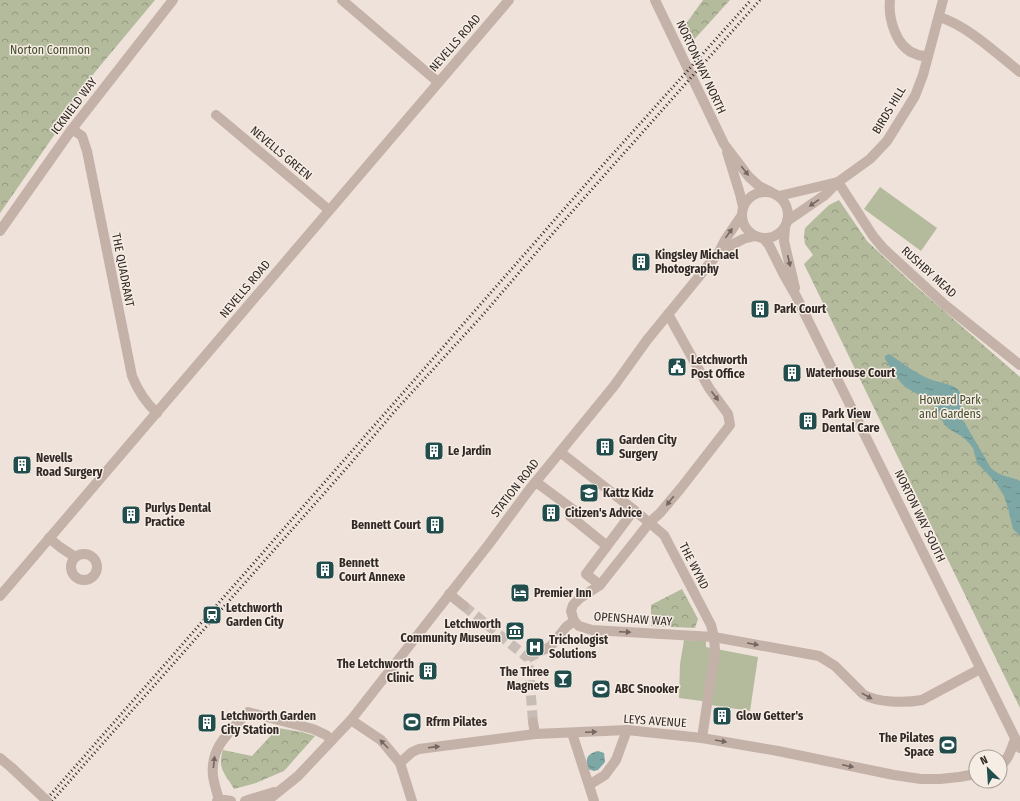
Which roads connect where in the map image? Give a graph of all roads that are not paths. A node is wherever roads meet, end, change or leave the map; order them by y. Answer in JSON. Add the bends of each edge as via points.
{"nodes":[{"id":1,"x":173,"y":0,"type":"edge"},
{"id":2,"x":342,"y":0,"type":"edge"},
{"id":3,"x":509,"y":0,"type":"edge"},
{"id":4,"x":655,"y":0,"type":"edge"},
{"id":5,"x":890,"y":0,"type":"edge"},
{"id":6,"x":943,"y":0,"type":"edge"},
{"id":7,"x":939,"y":17,"type":"junction"},
{"id":8,"x":928,"y":56,"type":"junction"},
{"id":9,"x":1020,"y":72,"type":"edge"},
{"id":10,"x":438,"y":82,"type":"junction"},
{"id":11,"x":216,"y":115,"type":"dead end"},
{"id":12,"x":72,"y":130,"type":"junction"},
{"id":13,"x":724,"y":144,"type":"junction"},
{"id":14,"x":838,"y":182,"type":"junction"},
{"id":15,"x":775,"y":194,"type":"junction"},
{"id":16,"x":329,"y":210,"type":"junction"},
{"id":17,"x":742,"y":211,"type":"junction"},
{"id":18,"x":786,"y":224,"type":"junction"},
{"id":19,"x":0,"y":231,"type":"edge"},
{"id":20,"x":759,"y":237,"type":"junction"},
{"id":21,"x":719,"y":252,"type":"junction"},
{"id":22,"x":796,"y":296,"type":"junction"},
{"id":23,"x":668,"y":314,"type":"junction"},
{"id":24,"x":1020,"y":365,"type":"edge"},
{"id":25,"x":157,"y":413,"type":"junction"},
{"id":26,"x":560,"y":452,"type":"junction"},
{"id":27,"x":536,"y":482,"type":"junction"},
{"id":28,"x":634,"y":510,"type":"junction"},
{"id":29,"x":650,"y":522,"type":"junction"},
{"id":30,"x":49,"y":538,"type":"junction"},
{"id":31,"x":607,"y":546,"type":"junction"},
{"id":32,"x":75,"y":557,"type":"dead end"},
{"id":33,"x":600,"y":585,"type":"junction"},
{"id":34,"x":449,"y":594,"type":"junction"},
{"id":35,"x":0,"y":596,"type":"edge"},
{"id":36,"x":464,"y":606,"type":"tunnel mouth"},
{"id":37,"x":574,"y":621,"type":"junction"},
{"id":38,"x":714,"y":637,"type":"junction"},
{"id":39,"x":545,"y":649,"type":"tunnel mouth"},
{"id":40,"x":980,"y":669,"type":"junction"},
{"id":41,"x":351,"y":720,"type":"junction"},
{"id":42,"x":533,"y":722,"type":"tunnel mouth"},
{"id":43,"x":627,"y":730,"type":"junction"},
{"id":44,"x":572,"y":733,"type":"junction"},
{"id":45,"x":535,"y":734,"type":"junction"},
{"id":46,"x":702,"y":738,"type":"junction"},
{"id":47,"x":331,"y":740,"type":"junction"},
{"id":48,"x":1018,"y":743,"type":"edge"},
{"id":49,"x":1008,"y":757,"type":"edge"},
{"id":50,"x":0,"y":758,"type":"edge"},
{"id":51,"x":400,"y":762,"type":"junction"},
{"id":52,"x":968,"y":776,"type":"edge"},
{"id":53,"x":589,"y":786,"type":"junction"},
{"id":54,"x":283,"y":789,"type":"junction"},
{"id":55,"x":47,"y":801,"type":"edge"},
{"id":56,"x":225,"y":801,"type":"edge"},
{"id":57,"x":245,"y":801,"type":"edge"},
{"id":58,"x":267,"y":801,"type":"edge"},
{"id":59,"x":412,"y":801,"type":"edge"},
{"id":60,"x":594,"y":801,"type":"edge"}],
"edges":[{"from":1,"to":12,"type":"street","name":"ICKNIELD WAY"},
{"from":2,"to":10,"type":"street"},
{"from":3,"to":10,"type":"street","name":"NEVELLS ROAD"},
{"from":4,"to":13,"type":"street","name":"NORTON WAY NORTH"},
{"from":5,"to":8,"type":"street","via":[[893,26],[902,45],[916,54]]},
{"from":6,"to":7,"type":"street","name":"BIRDS HILL"},
{"from":7,"to":8,"type":"street","name":"BIRDS HILL"},
{"from":7,"to":9,"type":"street","via":[[951,20]]},
{"from":8,"to":14,"type":"street","name":"BIRDS HILL","via":[[915,96],[887,141],[870,159]]},
{"from":10,"to":16,"type":"street","name":"NEVELLS ROAD"},
{"from":11,"to":16,"type":"street","name":"NEVELLS GREEN"},
{"from":12,"to":19,"type":"street","name":"ICKNIELD WAY"},
{"from":12,"to":25,"type":"street","name":"THE QUADRANT","via":[[82,136],[87,151],[128,365],[136,387]]},
{"from":13,"to":15,"type":"street","name":"NORTON WAY NORTH","one_way":true,"via":[[749,177],[759,186]]},
{"from":13,"to":17,"type":"street","name":"NORTON WAY NORTH","via":[[740,194]]},
{"from":14,"to":15,"type":"street","name":"BIRDS HILL"},
{"from":14,"to":18,"type":"street","name":"BIRDS HILL","one_way":true},
{"from":14,"to":24,"type":"street","name":"RUSHBY MEAD","via":[[883,248],[945,305]]},
{"from":15,"to":17,"type":"street","via":[[762,191],[754,194],[747,200]]},
{"from":15,"to":18,"type":"street","via":[[787,207]]},
{"from":16,"to":25,"type":"street","name":"NEVELLS ROAD"},
{"from":17,"to":20,"type":"street","via":[[748,231]]},
{"from":21,"to":17,"type":"street","name":"STATION ROAD","one_way":true},
{"from":18,"to":20,"type":"street","via":[[772,237]]},
{"from":18,"to":22,"type":"street","name":"NORTON WAY SOUTH","one_way":true,"via":[[784,241]]},
{"from":20,"to":21,"type":"street","name":"STATION ROAD","via":[[743,239]]},
{"from":20,"to":22,"type":"street","name":"NORTON WAY SOUTH","via":[[770,245]]},
{"from":21,"to":23,"type":"street","name":"STATION ROAD"},
{"from":22,"to":40,"type":"street","name":"NORTON WAY SOUTH"},
{"from":23,"to":26,"type":"street","name":"STATION ROAD"},
{"from":23,"to":29,"type":"street","name":"OPENSHAW WAY","one_way":true,"via":[[705,381],[728,414],[730,425]]},
{"from":25,"to":30,"type":"street","name":"NEVELLS ROAD"},
{"from":26,"to":27,"type":"street","name":"STATION ROAD"},
{"from":26,"to":28,"type":"street","name":"THE WYND"},
{"from":27,"to":31,"type":"street","via":[[575,511],[570,516]]},
{"from":27,"to":34,"type":"street","name":"STATION ROAD"},
{"from":28,"to":29,"type":"street","name":"THE WYND"},
{"from":28,"to":31,"type":"street"},
{"from":29,"to":33,"type":"street","name":"OPENSHAW WAY"},
{"from":29,"to":38,"type":"street","name":"THE WYND","via":[[664,535],[711,625]]},
{"from":30,"to":32,"type":"street"},
{"from":30,"to":35,"type":"street","name":"NEVELLS ROAD"},
{"from":31,"to":33,"type":"street","via":[[586,574]]},
{"from":33,"to":37,"type":"street","name":"OPENSHAW WAY","via":[[573,605],[571,611]]},
{"from":34,"to":36,"type":"street"},
{"from":34,"to":41,"type":"street","name":"STATION ROAD"},
{"from":37,"to":38,"type":"street","name":"OPENSHAW WAY","one_way":true,"via":[[592,630]]},
{"from":37,"to":39,"type":"street","via":[[550,647]]},
{"from":38,"to":40,"type":"street","name":"OPENSHAW WAY","one_way":true,"via":[[819,656],[835,666],[868,698],[877,700],[922,700]]},
{"from":38,"to":46,"type":"street","name":"THE WYND","via":[[715,651]]},
{"from":40,"to":48,"type":"street","name":"NORTON WAY SOUTH"},
{"from":41,"to":47,"type":"street","name":"STATION ROAD"},
{"from":51,"to":41,"type":"street","one_way":true,"via":[[381,740]]},
{"from":42,"to":45,"type":"street"},
{"from":44,"to":43,"type":"street","name":"LEYS AVENUE","one_way":true},
{"from":43,"to":46,"type":"street","name":"LEYS AVENUE"},
{"from":43,"to":53,"type":"street","via":[[616,760],[606,775]]},
{"from":44,"to":45,"type":"street","name":"LEYS AVENUE"},
{"from":44,"to":53,"type":"street"},
{"from":51,"to":45,"type":"street","name":"LEYS AVENUE","one_way":true,"via":[[419,749]]},
{"from":46,"to":52,"type":"street","name":"LEYS AVENUE","one_way":true,"via":[[894,775],[940,779]]},
{"from":47,"to":54,"type":"street","name":"STATION ROAD"},
{"from":56,"to":47,"type":"street","one_way":true,"via":[[213,776],[213,758],[219,744],[248,712],[313,729]]},
{"from":48,"to":49,"type":"street"},
{"from":50,"to":55,"type":"street","bridge":true},
{"from":51,"to":59,"type":"street"},
{"from":53,"to":60,"type":"street"},
{"from":54,"to":57,"type":"street"},
{"from":54,"to":58,"type":"street","name":"STATION ROAD"}]}
